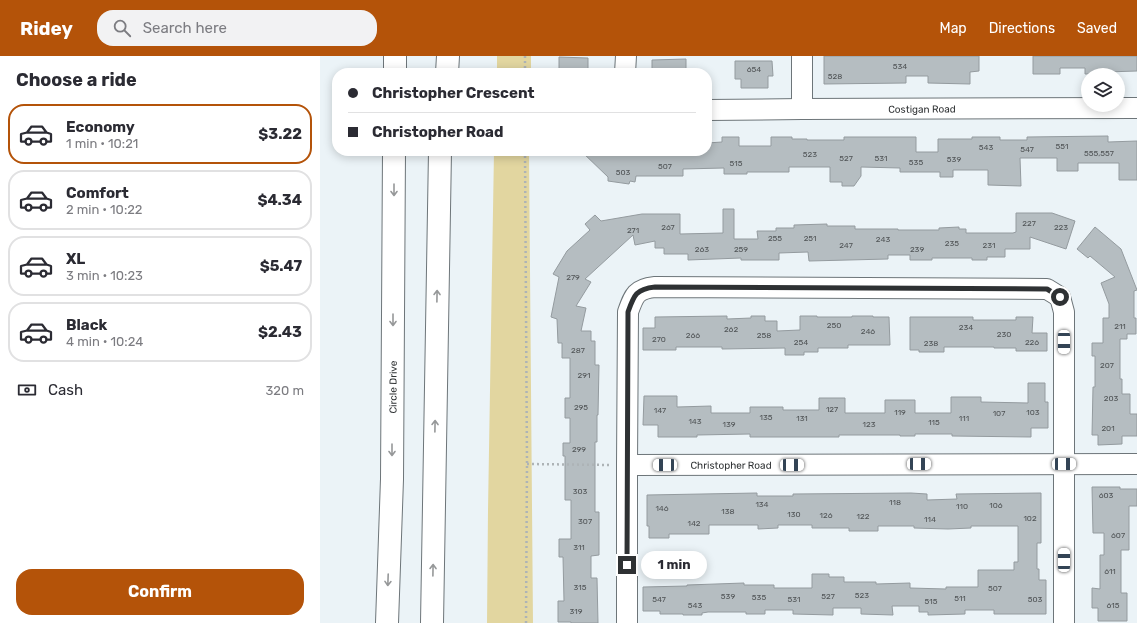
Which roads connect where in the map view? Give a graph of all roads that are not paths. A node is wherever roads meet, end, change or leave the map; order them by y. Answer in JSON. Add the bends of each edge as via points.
{"nodes":[{"id":1,"x":441,"y":56,"type":"edge"},
{"id":2,"x":448,"y":56,"type":"edge"},
{"id":3,"x":626,"y":56,"type":"edge"},
{"id":4,"x":802,"y":56,"type":"edge"},
{"id":5,"x":440,"y":68,"type":"edge"},
{"id":6,"x":447,"y":68,"type":"edge"},
{"id":7,"x":625,"y":68,"type":"edge"},
{"id":8,"x":802,"y":108,"type":"junction"},
{"id":9,"x":1137,"y":108,"type":"edge"},
{"id":10,"x":712,"y":110,"type":"edge"},
{"id":11,"x":394,"y":156,"type":"edge"},
{"id":12,"x":440,"y":156,"type":"edge"},
{"id":13,"x":1064,"y":464,"type":"junction"},
{"id":14,"x":1137,"y":464,"type":"edge"},
{"id":15,"x":620,"y":465,"type":"junction"},
{"id":16,"x":387,"y":623,"type":"edge"},
{"id":17,"x":432,"y":623,"type":"edge"},
{"id":18,"x":627,"y":623,"type":"edge"},
{"id":19,"x":1064,"y":623,"type":"edge"}],
"edges":[{"from":1,"to":5,"type":"highway"},
{"from":2,"to":6,"type":"highway"},
{"from":3,"to":7,"type":"street"},
{"from":4,"to":8,"type":"street"},
{"from":8,"to":9,"type":"street","name":"Costigan Road"},
{"from":8,"to":10,"type":"street","name":"Costigan Road"},
{"from":11,"to":16,"type":"highway","name":"Circle Drive","one_way":true,"via":[[392,479]]},
{"from":17,"to":12,"type":"highway","one_way":true},
{"from":13,"to":14,"type":"street","name":"Christopher Road"},
{"from":13,"to":15,"type":"street","name":"Christopher Road"},
{"from":13,"to":15,"type":"street","via":[[1064,312],[1060,297],[1047,289],[655,287],[643,288],[633,297],[628,312]]},
{"from":13,"to":19,"type":"street"},
{"from":15,"to":18,"type":"street"}]}
